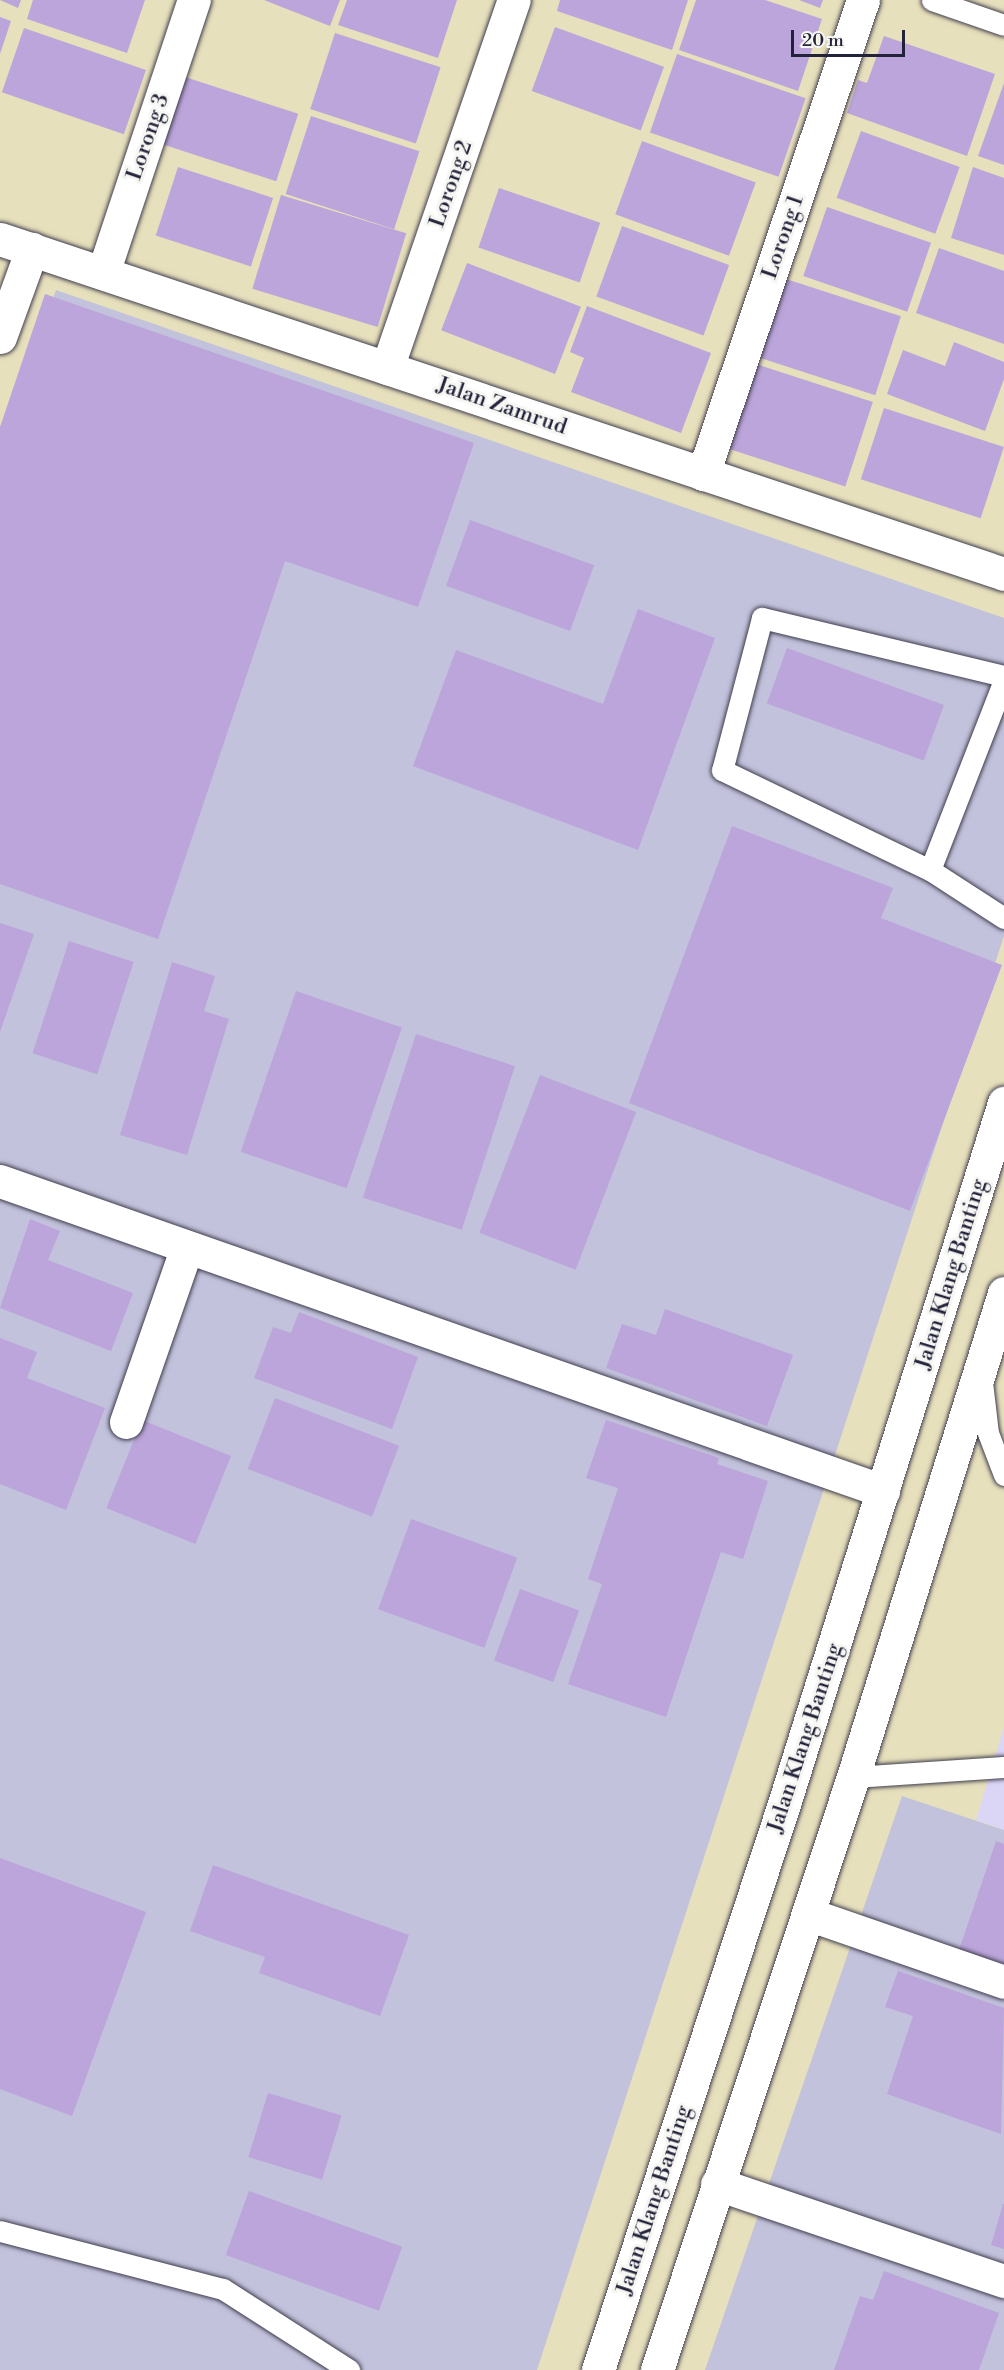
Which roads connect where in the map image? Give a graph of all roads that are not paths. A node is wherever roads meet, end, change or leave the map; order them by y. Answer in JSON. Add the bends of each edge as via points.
{"nodes":[{"id":1,"x":194,"y":0,"type":"edge"},
{"id":2,"x":514,"y":0,"type":"edge"},
{"id":3,"x":863,"y":0,"type":"edge"},
{"id":4,"x":932,"y":0,"type":"edge"},
{"id":5,"x":1004,"y":25,"type":"edge"},
{"id":6,"x":0,"y":239,"type":"edge"},
{"id":7,"x":32,"y":249,"type":"junction"},
{"id":8,"x":103,"y":273,"type":"junction"},
{"id":9,"x":0,"y":337,"type":"edge"},
{"id":10,"x":387,"y":368,"type":"junction"},
{"id":11,"x":703,"y":474,"type":"junction"},
{"id":12,"x":1004,"y":574,"type":"edge"},
{"id":13,"x":1004,"y":678,"type":"edge"},
{"id":14,"x":930,"y":870,"type":"junction"},
{"id":15,"x":1004,"y":918,"type":"edge"},
{"id":16,"x":1004,"y":1103,"type":"edge"},
{"id":17,"x":0,"y":1182,"type":"edge"},
{"id":18,"x":187,"y":1247,"type":"junction"},
{"id":19,"x":1004,"y":1293,"type":"edge"},
{"id":20,"x":980,"y":1369,"type":"junction"},
{"id":21,"x":126,"y":1422,"type":"dead end"},
{"id":22,"x":1004,"y":1475,"type":"edge"},
{"id":23,"x":883,"y":1491,"type":"junction"},
{"id":24,"x":1004,"y":1767,"type":"edge"},
{"id":25,"x":853,"y":1777,"type":"junction"},
{"id":26,"x":808,"y":1914,"type":"junction"},
{"id":27,"x":1004,"y":1982,"type":"edge"},
{"id":28,"x":717,"y":2184,"type":"junction"},
{"id":29,"x":0,"y":2231,"type":"edge"},
{"id":30,"x":1004,"y":2281,"type":"edge"},
{"id":31,"x":349,"y":2370,"type":"edge"},
{"id":32,"x":598,"y":2370,"type":"edge"},
{"id":33,"x":657,"y":2370,"type":"edge"}],
"edges":[{"from":1,"to":8,"type":"main road","name":"Lorong 3"},
{"from":2,"to":10,"type":"main road","name":"Lorong 2"},
{"from":3,"to":11,"type":"main road","name":"Lorong 1"},
{"from":4,"to":5,"type":"lane"},
{"from":6,"to":7,"type":"main road","name":"Jalan Zamrud"},
{"from":7,"to":8,"type":"main road","name":"Jalan Zamrud"},
{"from":7,"to":9,"type":"main road"},
{"from":8,"to":10,"type":"main road","name":"Jalan Zamrud"},
{"from":10,"to":11,"type":"main road","name":"Jalan Zamrud"},
{"from":11,"to":12,"type":"main road","name":"Jalan Zamrud"},
{"from":13,"to":14,"type":"lane"},
{"from":13,"to":14,"type":"lane","via":[[762,618],[722,770]]},
{"from":14,"to":15,"type":"lane"},
{"from":16,"to":23,"type":"main road","name":"Jalan Klang Banting"},
{"from":17,"to":18,"type":"main road"},
{"from":18,"to":21,"type":"main road"},
{"from":18,"to":23,"type":"main road"},
{"from":19,"to":20,"type":"main road"},
{"from":20,"to":22,"type":"lane","via":[[988,1433]]},
{"from":20,"to":25,"type":"main road"},
{"from":23,"to":32,"type":"main road","name":"Jalan Klang Banting"},
{"from":24,"to":25,"type":"lane"},
{"from":25,"to":26,"type":"main road"},
{"from":26,"to":27,"type":"main road"},
{"from":26,"to":28,"type":"main road"},
{"from":28,"to":30,"type":"main road"},
{"from":28,"to":33,"type":"main road"},
{"from":29,"to":31,"type":"lane","via":[[223,2289]]}]}
